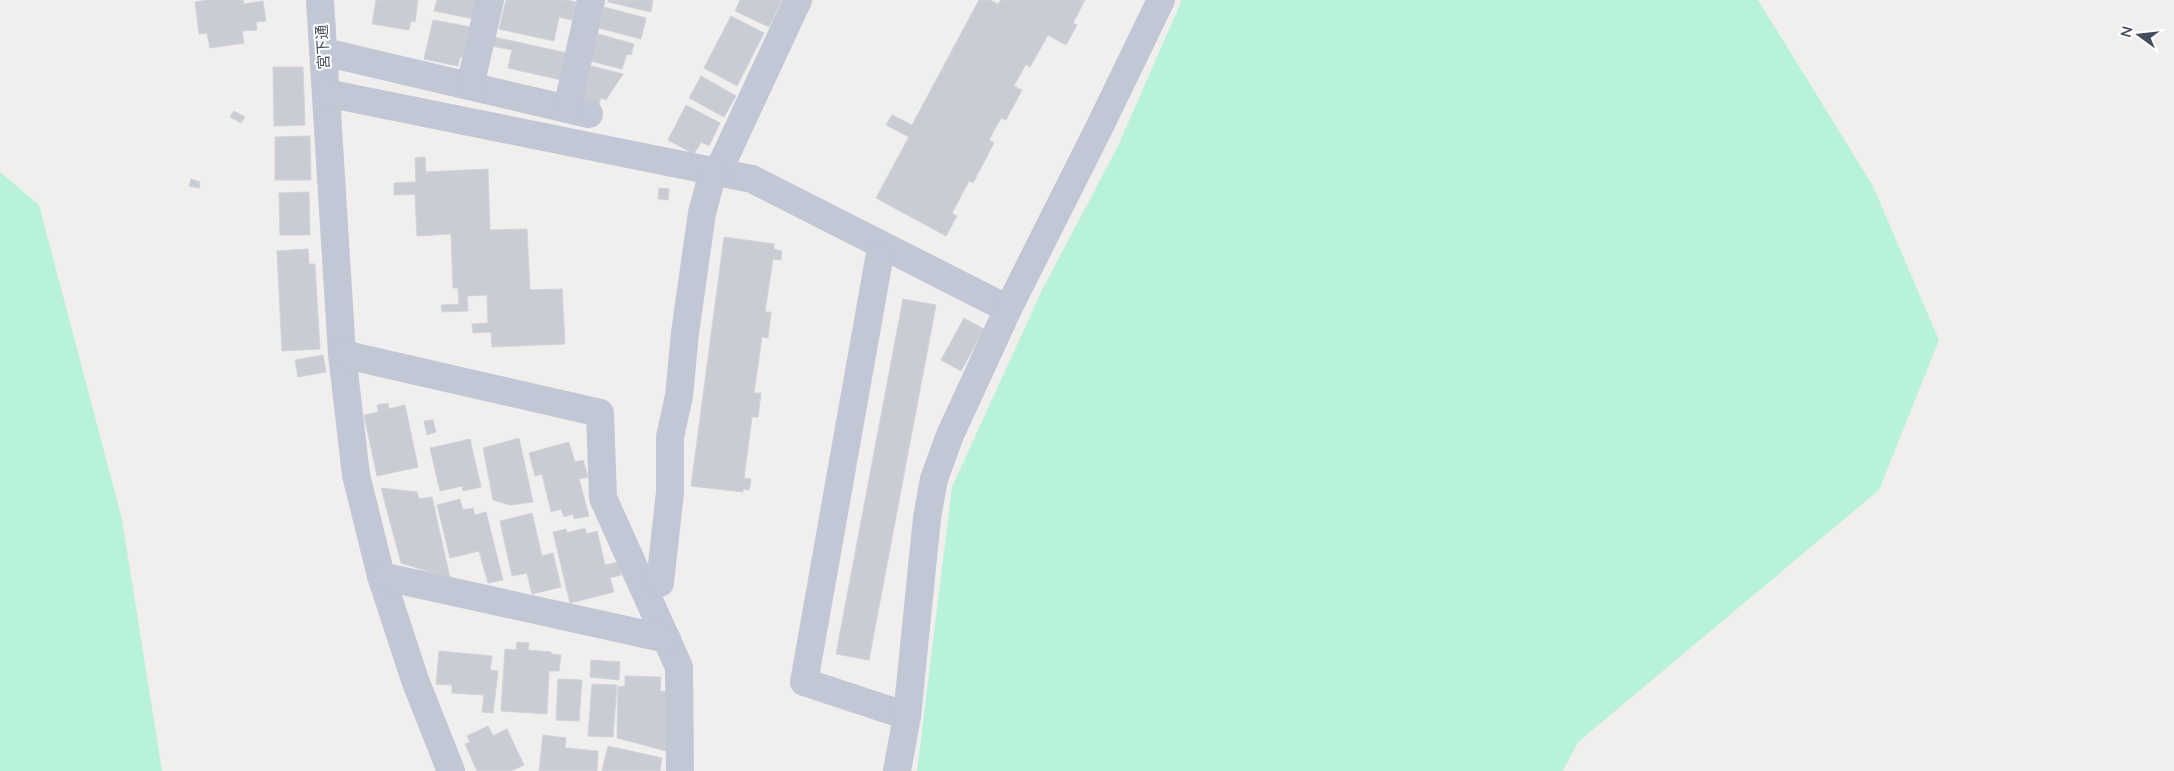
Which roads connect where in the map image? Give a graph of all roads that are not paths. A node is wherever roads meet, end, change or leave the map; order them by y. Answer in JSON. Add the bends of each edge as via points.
{"nodes":[{"id":1,"x":320,"y":0,"type":"edge"},
{"id":2,"x":490,"y":0,"type":"edge"},
{"id":3,"x":591,"y":0,"type":"edge"},
{"id":4,"x":798,"y":0,"type":"edge"},
{"id":5,"x":1161,"y":0,"type":"edge"},
{"id":6,"x":324,"y":52,"type":"junction"},
{"id":7,"x":470,"y":86,"type":"junction"},
{"id":8,"x":326,"y":93,"type":"junction"},
{"id":9,"x":715,"y":172,"type":"junction"},
{"id":10,"x":879,"y":259,"type":"dead end"},
{"id":11,"x":1008,"y":309,"type":"junction"},
{"id":12,"x":342,"y":354,"type":"junction"},
{"id":13,"x":381,"y":576,"type":"junction"},
{"id":14,"x":660,"y":583,"type":"dead end"},
{"id":15,"x":666,"y":640,"type":"junction"},
{"id":16,"x":907,"y":716,"type":"junction"},
{"id":17,"x":451,"y":771,"type":"edge"},
{"id":18,"x":680,"y":771,"type":"edge"},
{"id":19,"x":897,"y":771,"type":"edge"}],
"edges":[{"from":1,"to":6,"type":"street","name":"宮下通"},
{"from":2,"to":7,"type":"street"},
{"from":3,"to":7,"type":"street","via":[[578,111]]},
{"from":4,"to":9,"type":"street"},
{"from":5,"to":11,"type":"street"},
{"from":6,"to":7,"type":"street"},
{"from":6,"to":8,"type":"street","name":"宮下通"},
{"from":8,"to":9,"type":"street"},
{"from":8,"to":12,"type":"street","name":"宮下通"},
{"from":9,"to":11,"type":"street","via":[[752,179]]},
{"from":9,"to":14,"type":"street","via":[[702,212],[679,396],[670,437],[670,492]]},
{"from":10,"to":16,"type":"street","via":[[804,682]]},
{"from":11,"to":16,"type":"street","via":[[950,435],[934,479],[927,518]]},
{"from":12,"to":13,"type":"street","name":"宮下通","via":[[356,475]]},
{"from":12,"to":15,"type":"street","via":[[600,413],[602,498]]},
{"from":13,"to":15,"type":"street"},
{"from":13,"to":17,"type":"street","name":"宮下通","via":[[415,680]]},
{"from":15,"to":18,"type":"street","via":[[679,667]]},
{"from":16,"to":19,"type":"street"}]}
